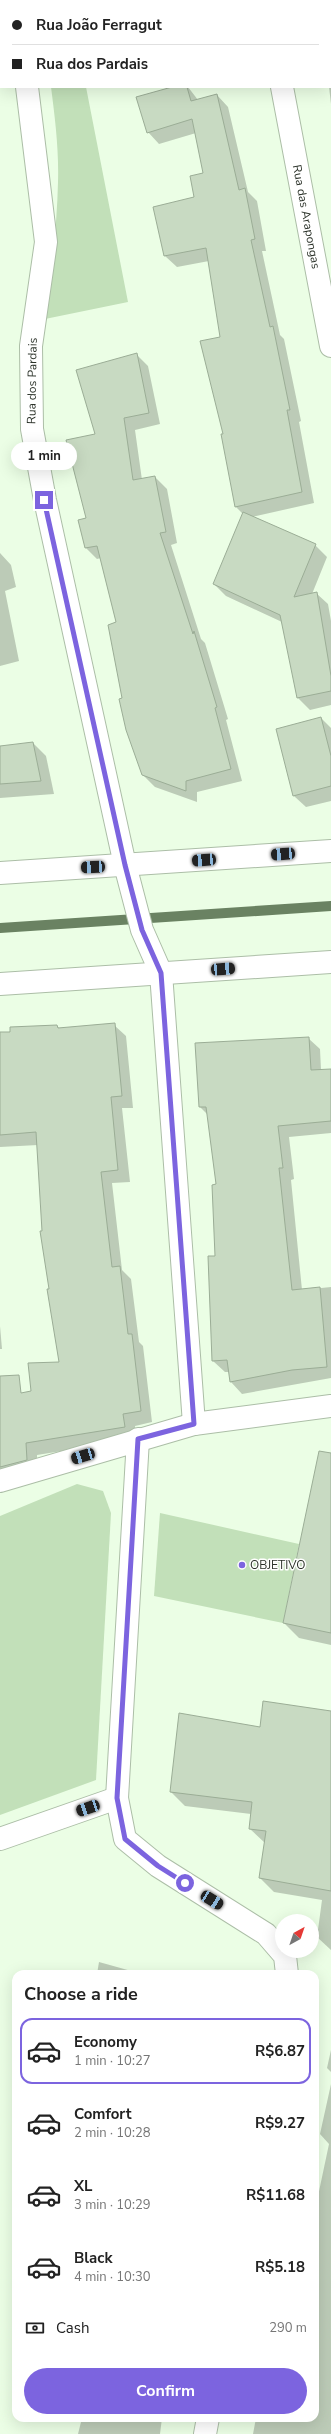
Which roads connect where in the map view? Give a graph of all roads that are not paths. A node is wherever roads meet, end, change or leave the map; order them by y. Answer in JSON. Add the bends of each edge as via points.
{"nodes":[{"id":1,"x":27,"y":88,"type":"edge"},
{"id":2,"x":282,"y":88,"type":"edge"},
{"id":3,"x":331,"y":346,"type":"edge"},
{"id":4,"x":331,"y":851,"type":"edge"},
{"id":5,"x":125,"y":865,"type":"junction"},
{"id":6,"x":0,"y":873,"type":"edge"},
{"id":7,"x":331,"y":962,"type":"edge"},
{"id":8,"x":161,"y":973,"type":"junction"},
{"id":9,"x":0,"y":984,"type":"edge"},
{"id":10,"x":331,"y":1406,"type":"edge"},
{"id":11,"x":194,"y":1424,"type":"junction"},
{"id":12,"x":138,"y":1439,"type":"junction"},
{"id":13,"x":0,"y":1481,"type":"edge"},
{"id":14,"x":117,"y":1798,"type":"junction"},
{"id":15,"x":0,"y":1839,"type":"edge"},
{"id":16,"x":287,"y":1970,"type":"edge"},
{"id":17,"x":207,"y":2422,"type":"edge"},
{"id":18,"x":205,"y":2434,"type":"edge"}],
"edges":[{"from":1,"to":5,"type":"street","name":"Rua dos Pardais","via":[[46,242],[31,346],[32,429],[44,500]]},
{"from":2,"to":3,"type":"street","name":"Rua das Arapongas"},
{"from":4,"to":5,"type":"street"},
{"from":5,"to":6,"type":"street"},
{"from":5,"to":8,"type":"street","name":"Rua dos Pardais","via":[[142,930]]},
{"from":7,"to":8,"type":"street"},
{"from":8,"to":9,"type":"street"},
{"from":8,"to":11,"type":"street","name":"Rua dos Pardais"},
{"from":10,"to":11,"type":"street"},
{"from":11,"to":12,"type":"street"},
{"from":12,"to":13,"type":"street"},
{"from":12,"to":14,"type":"street"},
{"from":14,"to":15,"type":"street"},
{"from":14,"to":16,"type":"street","via":[[125,1839],[158,1866],[266,1934],[285,1956]]},
{"from":17,"to":18,"type":"street"}]}
